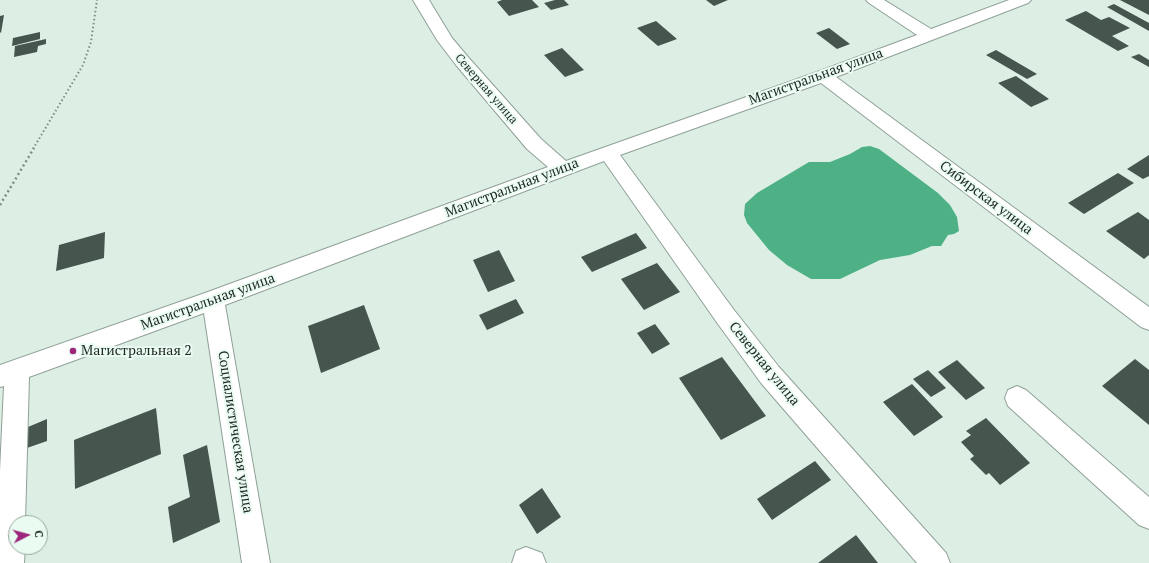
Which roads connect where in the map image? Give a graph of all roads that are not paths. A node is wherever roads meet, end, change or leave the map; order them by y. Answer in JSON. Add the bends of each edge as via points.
{"nodes":[{"id":1,"x":421,"y":0,"type":"edge"},
{"id":2,"x":874,"y":0,"type":"edge"},
{"id":3,"x":1023,"y":0,"type":"edge"},
{"id":4,"x":929,"y":35,"type":"junction"},
{"id":5,"x":823,"y":76,"type":"junction"},
{"id":6,"x":608,"y":152,"type":"junction"},
{"id":7,"x":563,"y":169,"type":"junction"},
{"id":8,"x":213,"y":300,"type":"junction"},
{"id":9,"x":1149,"y":320,"type":"edge"},
{"id":10,"x":8,"y":373,"type":"edge"},
{"id":11,"x":1017,"y":398,"type":"dead end"},
{"id":12,"x":1149,"y":515,"type":"edge"},
{"id":13,"x":10,"y":563,"type":"edge"},
{"id":14,"x":256,"y":563,"type":"edge"},
{"id":15,"x":936,"y":563,"type":"edge"}],
"edges":[{"from":1,"to":7,"type":"street","name":"Северная улица","via":[[445,40],[462,61],[534,144]]},
{"from":2,"to":4,"type":"street"},
{"from":3,"to":4,"type":"street","name":"Магистральная улица"},
{"from":4,"to":5,"type":"street","name":"Магистральная улица"},
{"from":5,"to":6,"type":"street","name":"Магистральная улица"},
{"from":5,"to":9,"type":"street","name":"Сибирская улица"},
{"from":6,"to":7,"type":"street","name":"Магистральная улица"},
{"from":6,"to":15,"type":"street","name":"Северная улица","via":[[770,375]]},
{"from":7,"to":8,"type":"street","name":"Магистральная улица"},
{"from":8,"to":10,"type":"street","name":"Магистральная улица"},
{"from":8,"to":14,"type":"street","name":"Социалистическая улица"},
{"from":10,"to":13,"type":"street"},
{"from":11,"to":12,"type":"street"}]}
